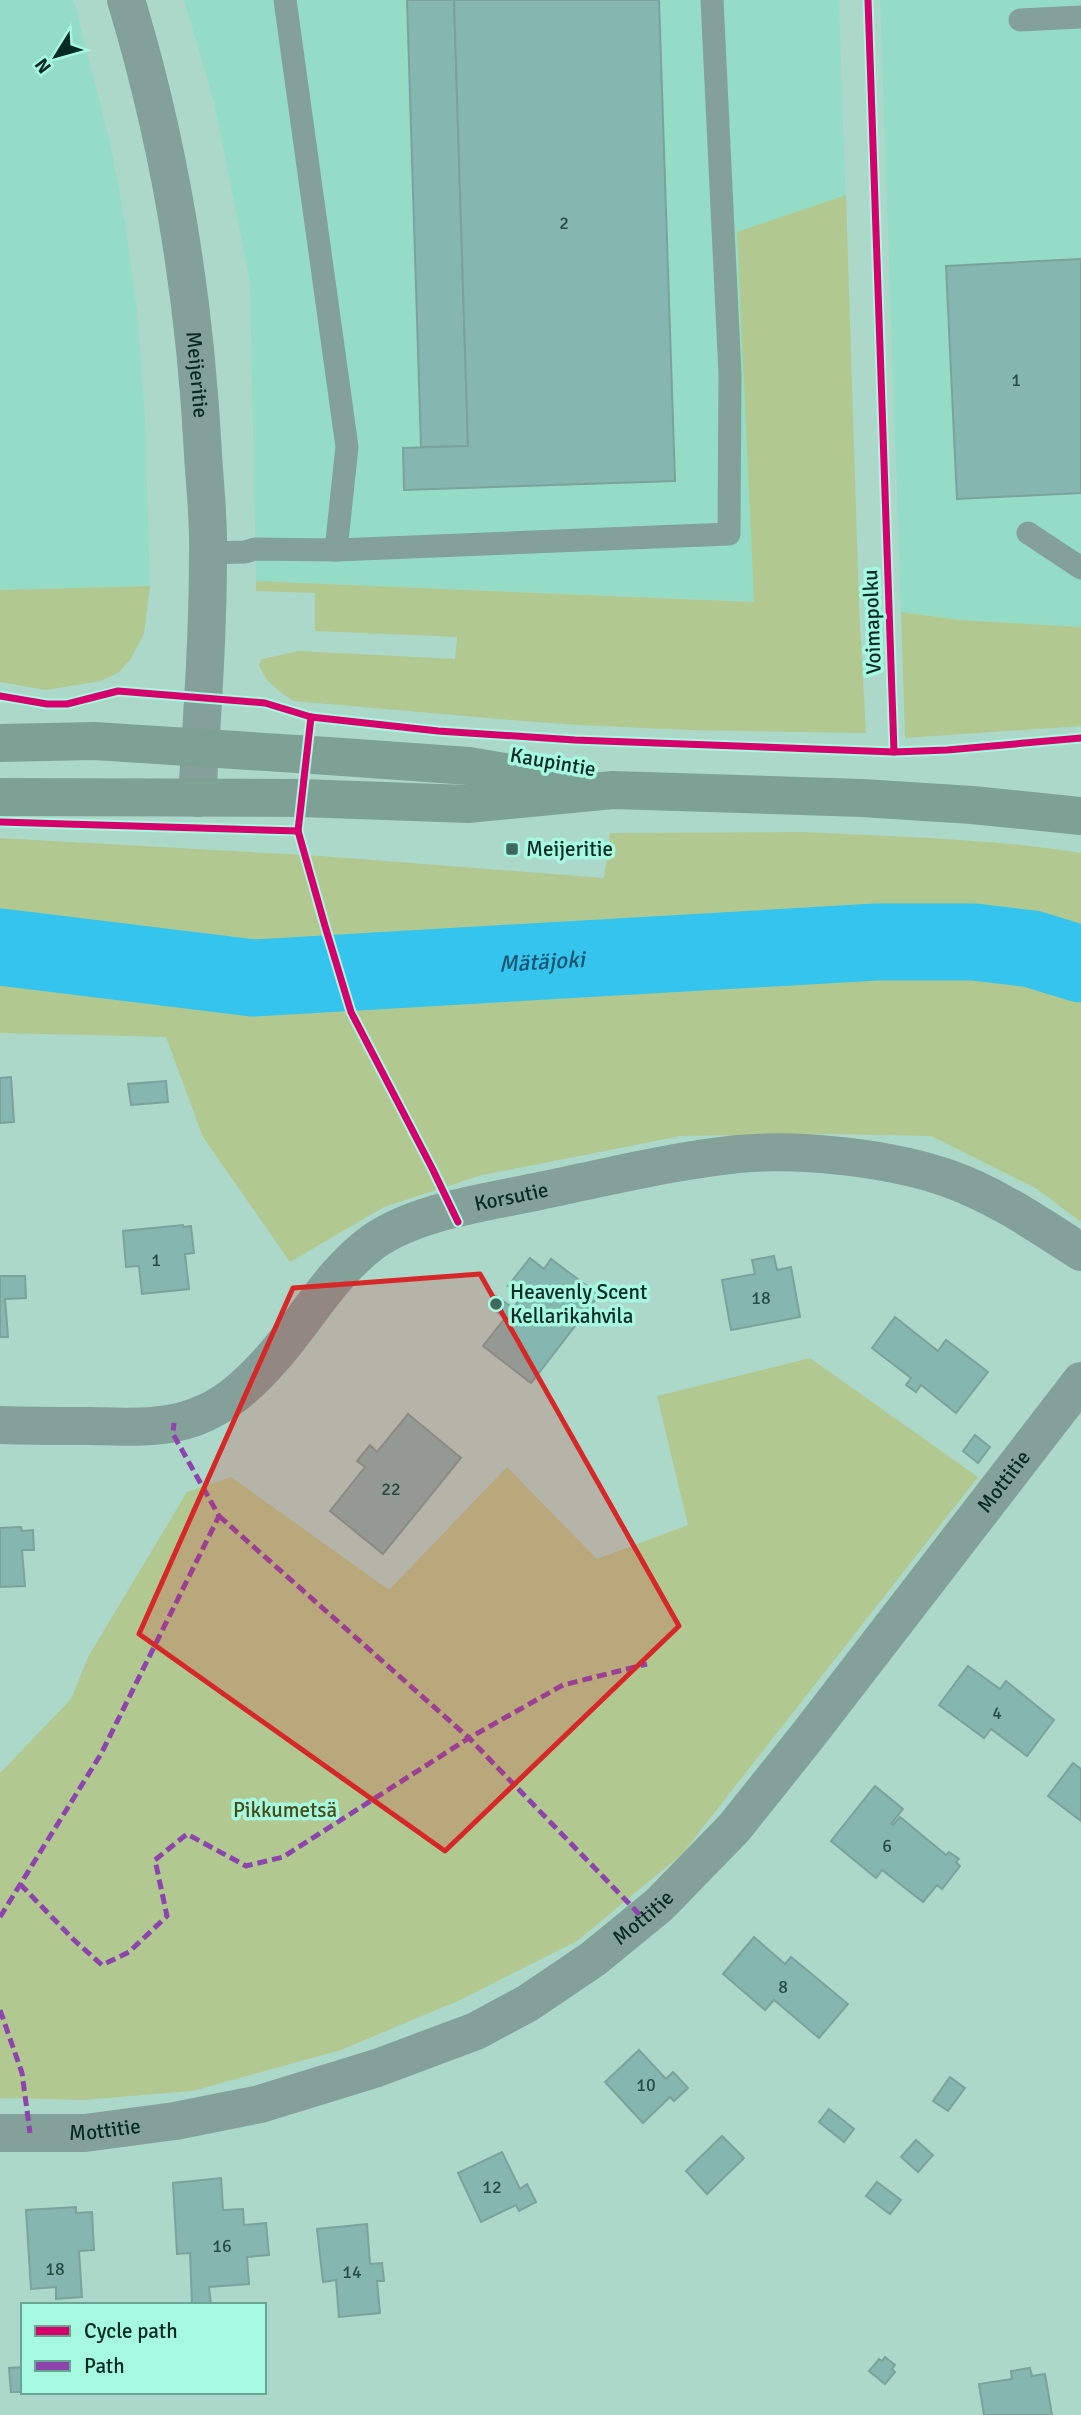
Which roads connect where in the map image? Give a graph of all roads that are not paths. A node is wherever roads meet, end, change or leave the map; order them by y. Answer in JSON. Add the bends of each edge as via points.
{"nodes":[{"id":1,"x":126,"y":0,"type":"edge"},
{"id":2,"x":285,"y":0,"type":"edge"},
{"id":3,"x":712,"y":0,"type":"edge"},
{"id":4,"x":1081,"y":17,"type":"edge"},
{"id":5,"x":1020,"y":20,"type":"dead end"},
{"id":6,"x":1027,"y":533,"type":"dead end"},
{"id":7,"x":336,"y":550,"type":"junction"},
{"id":8,"x":208,"y":553,"type":"junction"},
{"id":9,"x":1081,"y":568,"type":"edge"},
{"id":10,"x":0,"y":743,"type":"edge"},
{"id":11,"x":200,"y":748,"type":"junction"},
{"id":12,"x":613,"y":790,"type":"junction"},
{"id":13,"x":0,"y":797,"type":"edge"},
{"id":14,"x":197,"y":799,"type":"junction"},
{"id":15,"x":1081,"y":816,"type":"edge"},
{"id":16,"x":1081,"y":1251,"type":"edge"},
{"id":17,"x":1081,"y":1381,"type":"edge"},
{"id":18,"x":0,"y":1425,"type":"edge"},
{"id":19,"x":0,"y":2133,"type":"edge"}],
"edges":[{"from":1,"to":8,"type":"street","name":"Meijeritie","via":[[161,129],[180,229],[199,370]]},
{"from":2,"to":7,"type":"lane","via":[[347,447]]},
{"from":3,"to":7,"type":"lane","via":[[730,374],[729,534]]},
{"from":4,"to":5,"type":"lane"},
{"from":6,"to":9,"type":"lane"},
{"from":7,"to":8,"type":"lane"},
{"from":8,"to":11,"type":"street","name":"Meijeritie"},
{"from":10,"to":11,"type":"main road","name":"Kaupintie","via":[[94,741]]},
{"from":11,"to":12,"type":"main road","name":"Kaupintie","via":[[469,766]]},
{"from":11,"to":14,"type":"street","name":"Meijeritie"},
{"from":12,"to":14,"type":"main road","name":"Kaupintie","via":[[468,804]]},
{"from":12,"to":15,"type":"main road","name":"Kaupintie","via":[[875,799]]},
{"from":13,"to":14,"type":"main road","name":"Kaupintie"},
{"from":16,"to":18,"type":"street","name":"Korsutie","via":[[1010,1207],[951,1179],[881,1161],[818,1154],[741,1154],[670,1164],[453,1210],[374,1242],[336,1276],[275,1355],[237,1393],[207,1413],[137,1427]]},
{"from":17,"to":19,"type":"street","name":"Mottitie","via":[[734,1828],[659,1905],[593,1959],[476,2031],[260,2104],[86,2133]]}]}
